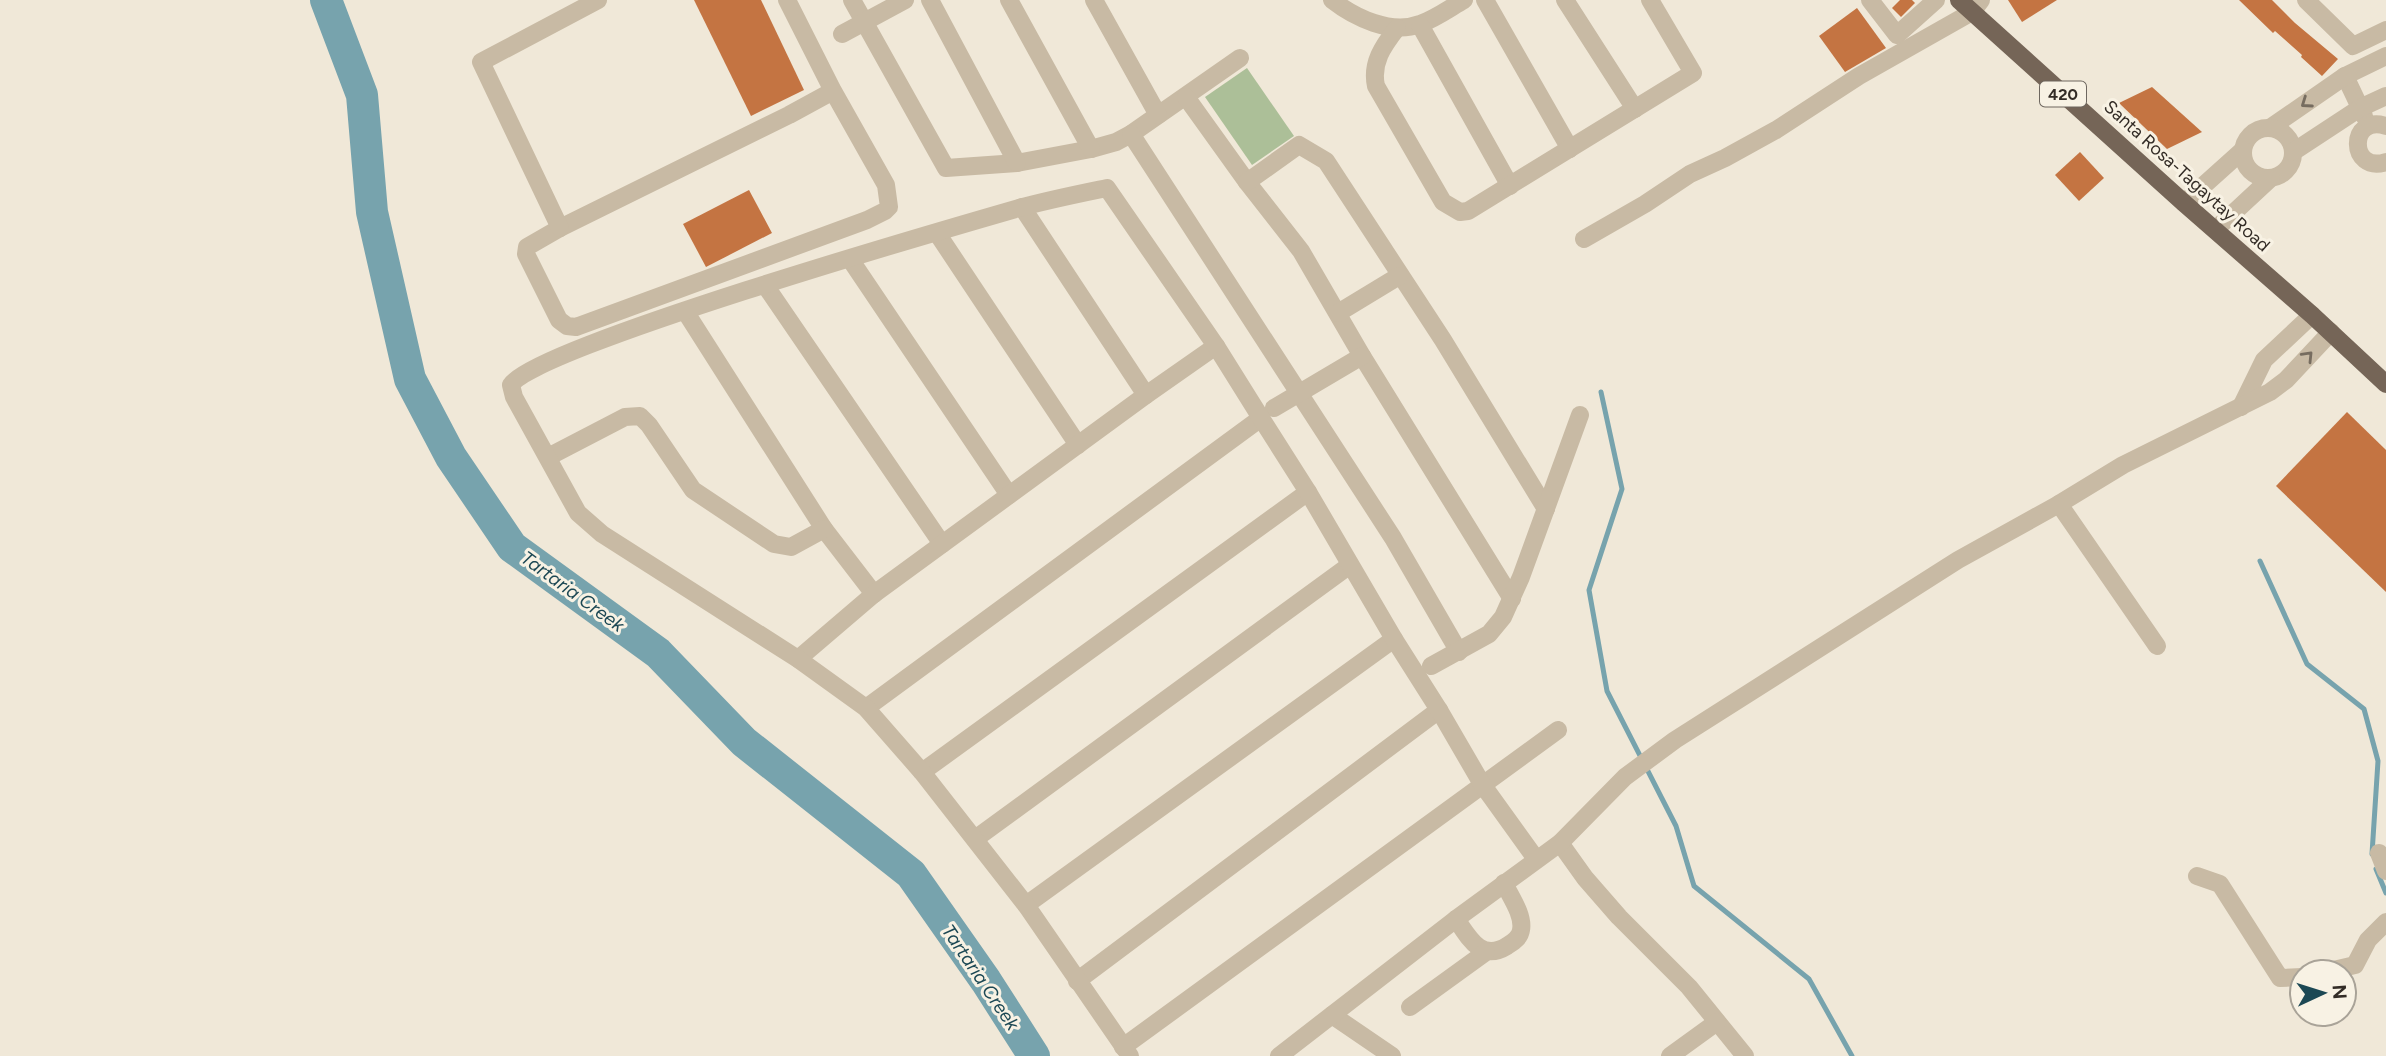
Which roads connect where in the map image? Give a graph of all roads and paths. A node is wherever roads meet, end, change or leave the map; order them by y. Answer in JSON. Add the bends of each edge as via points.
{"nodes":[{"id":1,"x":598,"y":0,"type":"edge"},
{"id":2,"x":787,"y":0,"type":"edge"},
{"id":3,"x":852,"y":0,"type":"edge"},
{"id":4,"x":905,"y":0,"type":"edge"},
{"id":5,"x":930,"y":0,"type":"edge"},
{"id":6,"x":1010,"y":0,"type":"edge"},
{"id":7,"x":1094,"y":0,"type":"edge"},
{"id":8,"x":1332,"y":0,"type":"edge"},
{"id":9,"x":1464,"y":0,"type":"edge"},
{"id":10,"x":1485,"y":0,"type":"edge"},
{"id":11,"x":1566,"y":0,"type":"edge"},
{"id":12,"x":1650,"y":0,"type":"edge"},
{"id":13,"x":1870,"y":0,"type":"edge"},
{"id":14,"x":1936,"y":0,"type":"edge"},
{"id":15,"x":2306,"y":0,"type":"edge"},
{"id":16,"x":1971,"y":4,"type":"edge"},
{"id":17,"x":865,"y":22,"type":"junction"},
{"id":18,"x":1420,"y":25,"type":"junction"},
{"id":19,"x":1397,"y":28,"type":"junction"},
{"id":20,"x":2386,"y":30,"type":"edge"},
{"id":21,"x":842,"y":34,"type":"dead end"},
{"id":22,"x":2386,"y":56,"type":"edge"},
{"id":23,"x":1240,"y":58,"type":"dead end"},
{"id":24,"x":2345,"y":76,"type":"junction"},
{"id":25,"x":833,"y":91,"type":"junction"},
{"id":26,"x":2386,"y":96,"type":"edge"},
{"id":27,"x":1186,"y":97,"type":"junction"},
{"id":28,"x":2360,"y":108,"type":"junction"},
{"id":29,"x":1635,"y":109,"type":"junction"},
{"id":30,"x":1157,"y":115,"type":"junction"},
{"id":31,"x":2377,"y":125,"type":"edge"},
{"id":32,"x":2270,"y":128,"type":"junction"},
{"id":33,"x":1131,"y":134,"type":"junction"},
{"id":34,"x":1091,"y":149,"type":"junction"},
{"id":35,"x":1570,"y":149,"type":"junction"},
{"id":36,"x":2243,"y":150,"type":"junction"},
{"id":37,"x":2293,"y":152,"type":"junction"},
{"id":38,"x":2386,"y":162,"type":"edge"},
{"id":39,"x":1017,"y":163,"type":"junction"},
{"id":40,"x":2271,"y":178,"type":"junction"},
{"id":41,"x":1247,"y":182,"type":"junction"},
{"id":42,"x":1510,"y":186,"type":"junction"},
{"id":43,"x":2184,"y":203,"type":"junction"},
{"id":44,"x":1022,"y":207,"type":"junction"},
{"id":45,"x":560,"y":228,"type":"junction"},
{"id":46,"x":2215,"y":230,"type":"junction"},
{"id":47,"x":937,"y":233,"type":"junction"},
{"id":48,"x":1584,"y":239,"type":"dead end"},
{"id":49,"x":850,"y":259,"type":"junction"},
{"id":50,"x":1399,"y":276,"type":"junction"},
{"id":51,"x":765,"y":285,"type":"junction"},
{"id":52,"x":685,"y":311,"type":"junction"},
{"id":53,"x":1338,"y":313,"type":"junction"},
{"id":54,"x":2312,"y":315,"type":"junction"},
{"id":55,"x":2331,"y":332,"type":"junction"},
{"id":56,"x":1216,"y":346,"type":"junction"},
{"id":57,"x":1362,"y":356,"type":"junction"},
{"id":58,"x":2386,"y":384,"type":"edge"},
{"id":59,"x":1300,"y":393,"type":"junction"},
{"id":60,"x":1146,"y":394,"type":"junction"},
{"id":61,"x":2241,"y":407,"type":"junction"},
{"id":62,"x":1268,"y":413,"type":"junction"},
{"id":63,"x":1580,"y":415,"type":"dead end"},
{"id":64,"x":1078,"y":445,"type":"junction"},
{"id":65,"x":548,"y":457,"type":"junction"},
{"id":66,"x":1308,"y":492,"type":"junction"},
{"id":67,"x":1009,"y":495,"type":"junction"},
{"id":68,"x":2059,"y":504,"type":"junction"},
{"id":69,"x":1546,"y":509,"type":"junction"},
{"id":70,"x":824,"y":529,"type":"junction"},
{"id":71,"x":943,"y":544,"type":"junction"},
{"id":72,"x":1350,"y":565,"type":"junction"},
{"id":73,"x":874,"y":594,"type":"junction"},
{"id":74,"x":1512,"y":598,"type":"junction"},
{"id":75,"x":1394,"y":639,"type":"junction"},
{"id":76,"x":2157,"y":646,"type":"dead end"},
{"id":77,"x":1459,"y":652,"type":"junction"},
{"id":78,"x":798,"y":659,"type":"junction"},
{"id":79,"x":1432,"y":666,"type":"dead end"},
{"id":80,"x":866,"y":708,"type":"junction"},
{"id":81,"x":1439,"y":710,"type":"junction"},
{"id":82,"x":1558,"y":730,"type":"dead end"},
{"id":83,"x":922,"y":772,"type":"junction"},
{"id":84,"x":1482,"y":784,"type":"junction"},
{"id":85,"x":975,"y":839,"type":"junction"},
{"id":86,"x":1560,"y":843,"type":"junction"},
{"id":87,"x":2379,"y":853,"type":"dead end"},
{"id":88,"x":1536,"y":859,"type":"junction"},
{"id":89,"x":2386,"y":871,"type":"edge"},
{"id":90,"x":2197,"y":876,"type":"dead end"},
{"id":91,"x":1504,"y":883,"type":"junction"},
{"id":92,"x":1026,"y":905,"type":"junction"},
{"id":93,"x":1456,"y":919,"type":"junction"},
{"id":94,"x":2386,"y":922,"type":"edge"},
{"id":95,"x":1486,"y":951,"type":"junction"},
{"id":96,"x":2358,"y":958,"type":"edge"},
{"id":97,"x":2288,"y":978,"type":"edge"},
{"id":98,"x":1077,"y":981,"type":"junction"},
{"id":99,"x":1410,"y":1007,"type":"dead end"},
{"id":100,"x":1332,"y":1015,"type":"junction"},
{"id":101,"x":1717,"y":1022,"type":"junction"},
{"id":102,"x":1127,"y":1051,"type":"edge"},
{"id":103,"x":1279,"y":1056,"type":"edge"},
{"id":104,"x":1392,"y":1056,"type":"edge"},
{"id":105,"x":1671,"y":1056,"type":"edge"},
{"id":106,"x":1745,"y":1056,"type":"edge"}],
"edges":[{"from":1,"to":45,"type":"street","via":[[481,62]]},
{"from":2,"to":25,"type":"street"},
{"from":3,"to":17,"type":"street"},
{"from":4,"to":17,"type":"street"},
{"from":5,"to":39,"type":"street"},
{"from":6,"to":34,"type":"street"},
{"from":7,"to":30,"type":"street"},
{"from":8,"to":19,"type":"street","via":[[1370,21]]},
{"from":9,"to":18,"type":"street"},
{"from":10,"to":35,"type":"street"},
{"from":11,"to":29,"type":"street"},
{"from":12,"to":29,"type":"street","via":[[1693,73]]},
{"from":13,"to":14,"type":"street","via":[[1897,36]]},
{"from":15,"to":20,"type":"street","via":[[2353,46]]},
{"from":16,"to":43,"type":"main road","name":"Santa Rosa-Tagaytay Road","number":"420"},
{"from":16,"to":48,"type":"street","via":[[1776,130],[1690,174]]},
{"from":17,"to":21,"type":"street"},
{"from":17,"to":39,"type":"street","via":[[946,168]]},
{"from":18,"to":19,"type":"street"},
{"from":18,"to":42,"type":"street"},
{"from":19,"to":42,"type":"street","via":[[1380,50],[1373,74],[1376,86],[1443,202],[1468,211]]},
{"from":22,"to":24,"type":"street"},
{"from":23,"to":27,"type":"street"},
{"from":24,"to":28,"type":"street"},
{"from":24,"to":32,"type":"street","one_way":true},
{"from":25,"to":45,"type":"street"},
{"from":25,"to":45,"type":"street","via":[[886,185],[889,206],[885,211],[576,327],[559,320],[526,254],[527,247]]},
{"from":26,"to":28,"type":"street"},
{"from":27,"to":30,"type":"street"},
{"from":27,"to":41,"type":"street"},
{"from":28,"to":31,"type":"street"},
{"from":28,"to":37,"type":"street"},
{"from":29,"to":35,"type":"street"},
{"from":30,"to":33,"type":"street"},
{"from":31,"to":38,"type":"street","via":[[2359,135],[2358,148],[2370,163]]},
{"from":32,"to":36,"type":"street","via":[[2255,131]]},
{"from":32,"to":37,"type":"street","via":[[2286,136]]},
{"from":33,"to":34,"type":"street"},
{"from":33,"to":59,"type":"street"},
{"from":34,"to":39,"type":"street"},
{"from":35,"to":42,"type":"street"},
{"from":36,"to":40,"type":"street","via":[[2250,171]]},
{"from":36,"to":43,"type":"street"},
{"from":37,"to":40,"type":"street","via":[[2284,172]]},
{"from":40,"to":46,"type":"street"},
{"from":41,"to":50,"type":"street","via":[[1299,145],[1326,161]]},
{"from":41,"to":53,"type":"street","via":[[1301,251]]},
{"from":43,"to":46,"type":"main road","name":"Santa Rosa-Tagaytay Road","number":"420"},
{"from":44,"to":47,"type":"street"},
{"from":44,"to":56,"type":"street","via":[[1107,188]]},
{"from":44,"to":60,"type":"street"},
{"from":46,"to":54,"type":"main road","name":"Santa Rosa-Tagaytay Road","number":"420"},
{"from":47,"to":49,"type":"street"},
{"from":47,"to":64,"type":"street"},
{"from":49,"to":51,"type":"street"},
{"from":49,"to":67,"type":"street"},
{"from":50,"to":53,"type":"street"},
{"from":50,"to":69,"type":"street"},
{"from":51,"to":52,"type":"street"},
{"from":51,"to":71,"type":"street"},
{"from":52,"to":65,"type":"street","via":[[590,343],[514,381],[514,397]]},
{"from":52,"to":70,"type":"street"},
{"from":53,"to":57,"type":"street"},
{"from":54,"to":55,"type":"main road","name":"Santa Rosa-Tagaytay Road","number":"420"},
{"from":54,"to":61,"type":"street","via":[[2264,360]]},
{"from":55,"to":58,"type":"main road","name":"Santa Rosa-Tagaytay Road","number":"420"},
{"from":61,"to":55,"type":"street","one_way":true,"via":[[2282,383]]},
{"from":56,"to":60,"type":"street"},
{"from":56,"to":62,"type":"street"},
{"from":57,"to":59,"type":"street"},
{"from":57,"to":74,"type":"street"},
{"from":59,"to":62,"type":"street"},
{"from":59,"to":77,"type":"street"},
{"from":60,"to":64,"type":"street"},
{"from":61,"to":68,"type":"street","via":[[2123,465]]},
{"from":62,"to":66,"type":"street"},
{"from":62,"to":80,"type":"street"},
{"from":63,"to":69,"type":"street"},
{"from":64,"to":67,"type":"street"},
{"from":65,"to":70,"type":"street","via":[[625,417],[640,416],[693,490],[774,544],[791,547]]},
{"from":65,"to":78,"type":"street","via":[[578,513],[602,534]]},
{"from":66,"to":72,"type":"street"},
{"from":66,"to":83,"type":"street"},
{"from":67,"to":71,"type":"street"},
{"from":68,"to":76,"type":"street"},
{"from":68,"to":86,"type":"street","via":[[1958,561],[1675,740],[1625,777]]},
{"from":69,"to":74,"type":"street"},
{"from":70,"to":73,"type":"street"},
{"from":71,"to":73,"type":"street"},
{"from":72,"to":75,"type":"street"},
{"from":72,"to":85,"type":"street"},
{"from":73,"to":78,"type":"street"},
{"from":74,"to":77,"type":"street","via":[[1496,627]]},
{"from":75,"to":81,"type":"street"},
{"from":75,"to":92,"type":"street"},
{"from":77,"to":79,"type":"street"},
{"from":78,"to":80,"type":"street"},
{"from":80,"to":83,"type":"street"},
{"from":81,"to":84,"type":"street"},
{"from":81,"to":98,"type":"street"},
{"from":82,"to":84,"type":"street"},
{"from":83,"to":85,"type":"street"},
{"from":84,"to":88,"type":"street"},
{"from":84,"to":102,"type":"street"},
{"from":85,"to":92,"type":"street"},
{"from":86,"to":88,"type":"street"},
{"from":86,"to":101,"type":"street","via":[[1619,917]]},
{"from":87,"to":89,"type":"street"},
{"from":88,"to":91,"type":"street"},
{"from":90,"to":97,"type":"street","via":[[2220,884],[2280,978]]},
{"from":91,"to":93,"type":"street"},
{"from":91,"to":95,"type":"street","via":[[1521,921],[1521,932],[1497,952]]},
{"from":92,"to":98,"type":"street"},
{"from":93,"to":95,"type":"street","via":[[1477,947]]},
{"from":93,"to":100,"type":"street"},
{"from":94,"to":96,"type":"street"},
{"from":95,"to":99,"type":"street"},
{"from":98,"to":102,"type":"street"},
{"from":100,"to":103,"type":"street"},
{"from":100,"to":104,"type":"street"},
{"from":101,"to":105,"type":"street"},
{"from":101,"to":106,"type":"street"}]}
